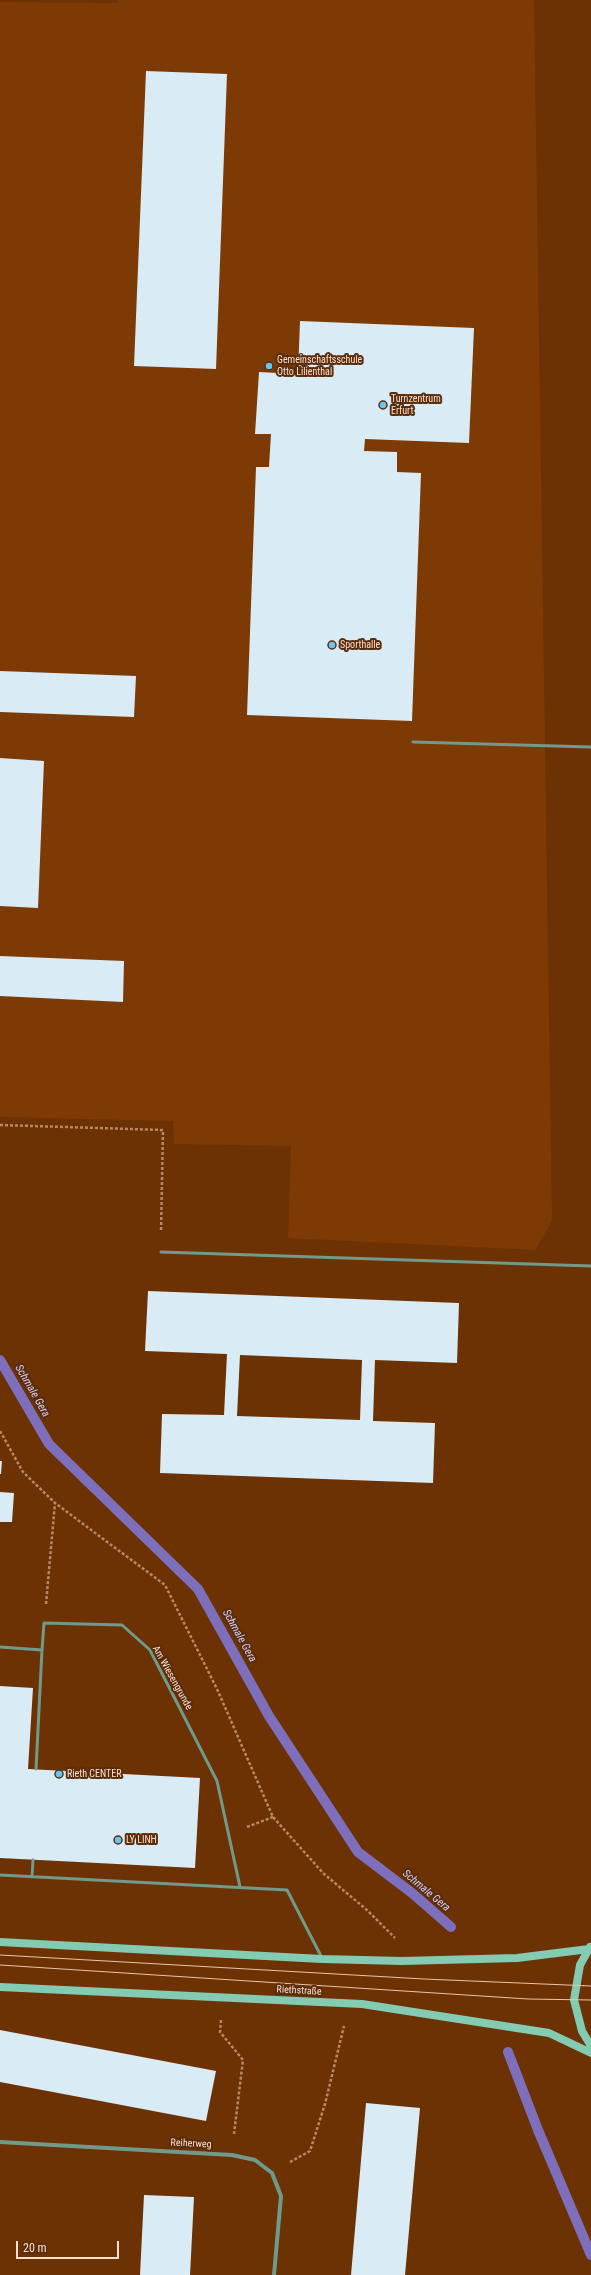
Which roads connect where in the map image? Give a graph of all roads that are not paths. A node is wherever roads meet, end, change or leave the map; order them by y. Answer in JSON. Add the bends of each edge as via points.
{"nodes":[{"id":1,"x":413,"y":742,"type":"dead end"},
{"id":2,"x":591,"y":746,"type":"edge"},
{"id":3,"x":161,"y":1252,"type":"road end"},
{"id":4,"x":591,"y":1266,"type":"edge"},
{"id":5,"x":0,"y":1647,"type":"edge"},
{"id":6,"x":42,"y":1650,"type":"junction"},
{"id":7,"x":36,"y":1769,"type":"dead end"},
{"id":8,"x":33,"y":1860,"type":"dead end"},
{"id":9,"x":0,"y":1875,"type":"edge"},
{"id":10,"x":32,"y":1877,"type":"junction"},
{"id":11,"x":240,"y":1887,"type":"junction"},
{"id":12,"x":0,"y":1942,"type":"edge"},
{"id":13,"x":590,"y":1948,"type":"edge"},
{"id":14,"x":322,"y":1959,"type":"junction"},
{"id":15,"x":0,"y":1987,"type":"edge"},
{"id":16,"x":591,"y":2046,"type":"edge"},
{"id":17,"x":591,"y":2053,"type":"edge"},
{"id":18,"x":0,"y":2142,"type":"edge"},
{"id":19,"x":274,"y":2275,"type":"edge"}],
"edges":[{"from":1,"to":2,"type":"lane"},
{"from":3,"to":4,"type":"lane"},
{"from":5,"to":6,"type":"lane"},
{"from":6,"to":7,"type":"lane"},
{"from":6,"to":11,"type":"lane","name":"Am Wiesengrunde","via":[[44,1622],[122,1625],[150,1650],[217,1781]]},
{"from":8,"to":10,"type":"lane"},
{"from":9,"to":10,"type":"lane"},
{"from":10,"to":11,"type":"lane"},
{"from":11,"to":14,"type":"lane","via":[[287,1890]]},
{"from":12,"to":14,"type":"street"},
{"from":13,"to":14,"type":"street","via":[[517,1958],[402,1961]]},
{"from":13,"to":16,"type":"street","via":[[580,1965],[574,2000],[582,2031]]},
{"from":15,"to":17,"type":"street","name":"Riethstraße","via":[[362,2004],[549,2033]]},
{"from":18,"to":19,"type":"street","name":"Reiherweg","via":[[232,2155],[255,2160],[272,2173],[281,2196]]}]}
